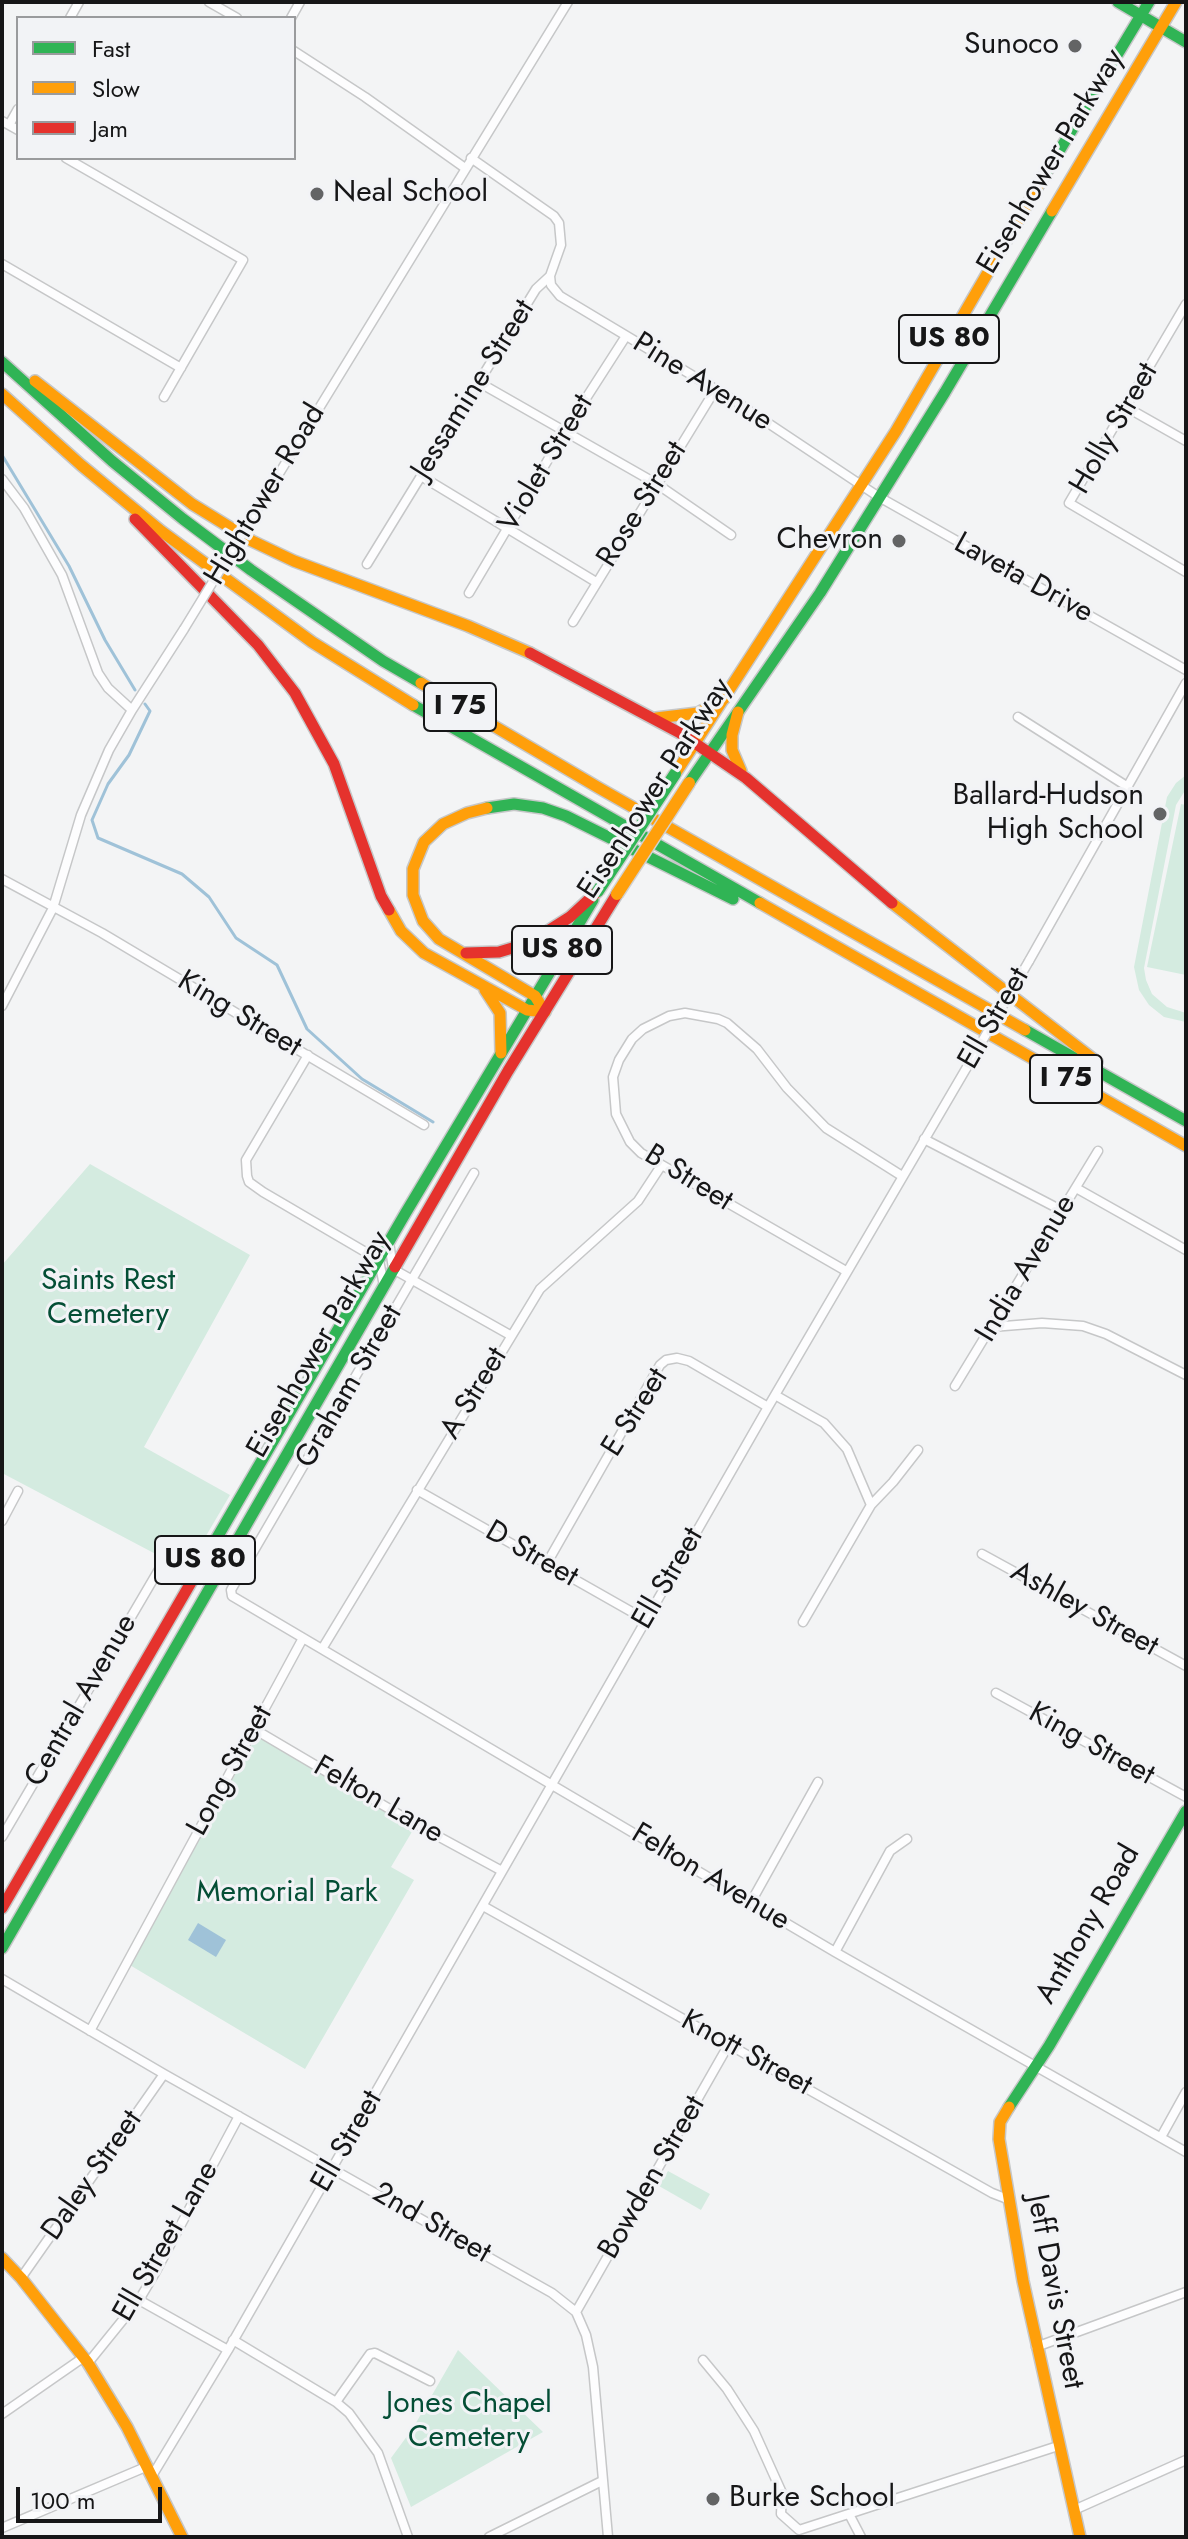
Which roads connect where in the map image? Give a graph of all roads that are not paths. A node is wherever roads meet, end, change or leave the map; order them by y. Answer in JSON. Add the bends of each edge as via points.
{"nodes":[{"id":1,"x":209,"y":2,"type":"edge"},
{"id":2,"x":568,"y":2,"type":"edge"},
{"id":3,"x":1118,"y":2,"type":"edge"},
{"id":4,"x":1149,"y":2,"type":"edge"},
{"id":5,"x":1176,"y":2,"type":"edge"},
{"id":6,"x":1140,"y":15,"type":"junction"},
{"id":7,"x":234,"y":16,"type":"edge"},
{"id":8,"x":1162,"y":28,"type":"junction"},
{"id":9,"x":1186,"y":42,"type":"edge"},
{"id":10,"x":296,"y":52,"type":"edge"},
{"id":11,"x":471,"y":158,"type":"junction"},
{"id":12,"x":69,"y":160,"type":"edge"},
{"id":13,"x":465,"y":168,"type":"junction"},
{"id":14,"x":2,"y":264,"type":"edge"},
{"id":15,"x":550,"y":276,"type":"junction"},
{"id":16,"x":1185,"y":307,"type":"edge"},
{"id":17,"x":626,"y":336,"type":"junction"},
{"id":18,"x":2,"y":359,"type":"edge"},
{"id":19,"x":181,"y":368,"type":"junction"},
{"id":20,"x":480,"y":383,"type":"junction"},
{"id":21,"x":715,"y":390,"type":"junction"},
{"id":22,"x":2,"y":394,"type":"edge"},
{"id":23,"x":164,"y":397,"type":"dead end"},
{"id":24,"x":1126,"y":407,"type":"junction"},
{"id":25,"x":565,"y":431,"type":"junction"},
{"id":26,"x":1186,"y":441,"type":"edge"},
{"id":27,"x":81,"y":465,"type":"junction"},
{"id":28,"x":421,"y":476,"type":"junction"},
{"id":29,"x":2,"y":479,"type":"edge"},
{"id":30,"x":657,"y":484,"type":"junction"},
{"id":31,"x":862,"y":486,"type":"junction"},
{"id":32,"x":879,"y":497,"type":"junction"},
{"id":33,"x":508,"y":529,"type":"junction"},
{"id":34,"x":731,"y":535,"type":"dead end"},
{"id":35,"x":367,"y":564,"type":"dead end"},
{"id":36,"x":1186,"y":572,"type":"edge"},
{"id":37,"x":596,"y":582,"type":"junction"},
{"id":38,"x":469,"y":593,"type":"dead end"},
{"id":39,"x":573,"y":622,"type":"dead end"},
{"id":40,"x":1186,"y":670,"type":"edge"},
{"id":41,"x":1186,"y":683,"type":"edge"},
{"id":42,"x":724,"y":699,"type":"junction"},
{"id":43,"x":132,"y":710,"type":"junction"},
{"id":44,"x":738,"y":712,"type":"junction"},
{"id":45,"x":652,"y":717,"type":"junction"},
{"id":46,"x":1018,"y":717,"type":"dead end"},
{"id":47,"x":695,"y":743,"type":"junction"},
{"id":48,"x":709,"y":753,"type":"junction"},
{"id":49,"x":746,"y":778,"type":"junction"},
{"id":50,"x":1128,"y":787,"type":"junction"},
{"id":51,"x":2,"y":879,"type":"edge"},
{"id":52,"x":598,"y":891,"type":"junction"},
{"id":53,"x":53,"y":908,"type":"junction"},
{"id":54,"x":796,"y":925,"type":"junction"},
{"id":55,"x":461,"y":953,"type":"junction"},
{"id":56,"x":482,"y":987,"type":"junction"},
{"id":57,"x":535,"y":996,"type":"junction"},
{"id":58,"x":2,"y":1006,"type":"edge"},
{"id":59,"x":527,"y":1010,"type":"junction"},
{"id":60,"x":545,"y":1012,"type":"junction"},
{"id":61,"x":501,"y":1053,"type":"junction"},
{"id":62,"x":308,"y":1055,"type":"junction"},
{"id":63,"x":1139,"y":1094,"type":"junction"},
{"id":64,"x":1186,"y":1121,"type":"edge"},
{"id":65,"x":424,"y":1125,"type":"dead end"},
{"id":66,"x":924,"y":1139,"type":"junction"},
{"id":67,"x":1186,"y":1146,"type":"edge"},
{"id":68,"x":1098,"y":1151,"type":"dead end"},
{"id":69,"x":661,"y":1166,"type":"junction"},
{"id":70,"x":474,"y":1173,"type":"dead end"},
{"id":71,"x":902,"y":1176,"type":"junction"},
{"id":72,"x":1076,"y":1188,"type":"junction"},
{"id":73,"x":1061,"y":1210,"type":"junction"},
{"id":74,"x":389,"y":1242,"type":"junction"},
{"id":75,"x":1186,"y":1250,"type":"edge"},
{"id":76,"x":379,"y":1260,"type":"junction"},
{"id":77,"x":393,"y":1269,"type":"junction"},
{"id":78,"x":846,"y":1271,"type":"junction"},
{"id":79,"x":412,"y":1279,"type":"junction"},
{"id":80,"x":384,"y":1286,"type":"junction"},
{"id":81,"x":992,"y":1327,"type":"junction"},
{"id":82,"x":510,"y":1335,"type":"junction"},
{"id":83,"x":1186,"y":1375,"type":"edge"},
{"id":84,"x":955,"y":1386,"type":"dead end"},
{"id":85,"x":775,"y":1395,"type":"junction"},
{"id":86,"x":768,"y":1407,"type":"junction"},
{"id":87,"x":918,"y":1450,"type":"dead end"},
{"id":88,"x":417,"y":1490,"type":"junction"},
{"id":89,"x":18,"y":1491,"type":"dead end"},
{"id":90,"x":871,"y":1505,"type":"junction"},
{"id":91,"x":2,"y":1521,"type":"edge"},
{"id":92,"x":982,"y":1554,"type":"dead end"},
{"id":93,"x":547,"y":1563,"type":"junction"},
{"id":94,"x":161,"y":1566,"type":"dead end"},
{"id":95,"x":236,"y":1600,"type":"joint"},
{"id":96,"x":646,"y":1620,"type":"junction"},
{"id":97,"x":803,"y":1622,"type":"dead end"},
{"id":98,"x":303,"y":1638,"type":"junction"},
{"id":99,"x":322,"y":1649,"type":"junction"},
{"id":100,"x":1186,"y":1666,"type":"edge"},
{"id":101,"x":996,"y":1693,"type":"dead end"},
{"id":102,"x":254,"y":1729,"type":"junction"},
{"id":103,"x":818,"y":1782,"type":"dead end"},
{"id":104,"x":551,"y":1784,"type":"junction"},
{"id":105,"x":1186,"y":1797,"type":"edge"},
{"id":106,"x":1186,"y":1811,"type":"edge"},
{"id":107,"x":2,"y":1837,"type":"edge"},
{"id":108,"x":907,"y":1839,"type":"dead end"},
{"id":109,"x":502,"y":1871,"type":"junction"},
{"id":110,"x":751,"y":1902,"type":"junction"},
{"id":111,"x":483,"y":1906,"type":"junction"},
{"id":112,"x":2,"y":1908,"type":"edge"},
{"id":113,"x":2,"y":1948,"type":"edge"},
{"id":114,"x":835,"y":1952,"type":"junction"},
{"id":115,"x":2,"y":1979,"type":"edge"},
{"id":116,"x":90,"y":2031,"type":"junction"},
{"id":117,"x":729,"y":2044,"type":"junction"},
{"id":118,"x":1036,"y":2065,"type":"junction"},
{"id":119,"x":164,"y":2074,"type":"junction"},
{"id":120,"x":1186,"y":2092,"type":"edge"},
{"id":121,"x":239,"y":2116,"type":"junction"},
{"id":122,"x":1161,"y":2137,"type":"junction"},
{"id":123,"x":1186,"y":2152,"type":"edge"},
{"id":124,"x":333,"y":2168,"type":"junction"},
{"id":125,"x":1010,"y":2200,"type":"junction"},
{"id":126,"x":2,"y":2258,"type":"edge"},
{"id":127,"x":21,"y":2278,"type":"junction"},
{"id":128,"x":1186,"y":2292,"type":"edge"},
{"id":129,"x":139,"y":2300,"type":"junction"},
{"id":130,"x":576,"y":2312,"type":"junction"},
{"id":131,"x":233,"y":2340,"type":"junction"},
{"id":132,"x":1036,"y":2347,"type":"junction"},
{"id":133,"x":228,"y":2350,"type":"junction"},
{"id":134,"x":86,"y":2360,"type":"junction"},
{"id":135,"x":703,"y":2360,"type":"dead end"},
{"id":136,"x":430,"y":2381,"type":"dead end"},
{"id":137,"x":336,"y":2402,"type":"junction"},
{"id":138,"x":2,"y":2414,"type":"edge"},
{"id":139,"x":1058,"y":2446,"type":"junction"},
{"id":140,"x":1186,"y":2460,"type":"edge"},
{"id":141,"x":150,"y":2471,"type":"junction"},
{"id":142,"x":602,"y":2481,"type":"junction"},
{"id":143,"x":1074,"y":2510,"type":"junction"},
{"id":144,"x":849,"y":2514,"type":"junction"},
{"id":145,"x":2,"y":2528,"type":"edge"},
{"id":146,"x":182,"y":2537,"type":"edge"},
{"id":147,"x":408,"y":2537,"type":"edge"},
{"id":148,"x":489,"y":2537,"type":"edge"},
{"id":149,"x":608,"y":2537,"type":"edge"},
{"id":150,"x":861,"y":2537,"type":"edge"},
{"id":151,"x":1080,"y":2537,"type":"edge"}],
"edges":[{"from":1,"to":7,"type":"street"},
{"from":2,"to":11,"type":"street","name":"Hightower Road"},
{"from":3,"to":6,"type":"main road"},
{"from":4,"to":6,"type":"main road","name":"Eisenhower Parkway","number":"US 80"},
{"from":5,"to":8,"type":"main road","name":"Eisenhower Parkway","number":"US 80"},
{"from":6,"to":8,"type":"main road"},
{"from":6,"to":31,"type":"main road","name":"Eisenhower Parkway","number":"US 80"},
{"from":8,"to":9,"type":"main road"},
{"from":8,"to":32,"type":"main road","name":"Eisenhower Parkway","number":"US 80"},
{"from":10,"to":13,"type":"street"},
{"from":11,"to":13,"type":"street","name":"Hightower Road"},
{"from":11,"to":15,"type":"street","name":"Jessamine Street","via":[[559,223],[562,239]]},
{"from":12,"to":19,"type":"street","via":[[243,260]]},
{"from":13,"to":43,"type":"street","name":"Hightower Road","bridge":true},
{"from":14,"to":19,"type":"street"},
{"from":15,"to":17,"type":"street","name":"Pine Avenue","via":[[560,296]]},
{"from":15,"to":20,"type":"street","name":"Jessamine Street","via":[[536,289]]},
{"from":16,"to":24,"type":"street","name":"Holly Street"},
{"from":17,"to":21,"type":"street","name":"Pine Avenue"},
{"from":17,"to":25,"type":"street","name":"Violet Street"},
{"from":18,"to":45,"type":"main road","via":[[192,504],[252,541],[541,657]]},
{"from":18,"to":63,"type":"main road","number":"I 75","via":[[183,519],[383,661]]},
{"from":19,"to":23,"type":"street"},
{"from":20,"to":25,"type":"street"},
{"from":20,"to":28,"type":"street","name":"Jessamine Street"},
{"from":21,"to":30,"type":"street","name":"Rose Street"},
{"from":21,"to":31,"type":"street","name":"Pine Avenue"},
{"from":22,"to":27,"type":"main road","number":"I 75"},
{"from":24,"to":26,"type":"street"},
{"from":24,"to":36,"type":"street","name":"Holly Street","via":[[1069,503]]},
{"from":25,"to":30,"type":"street"},
{"from":25,"to":33,"type":"street","name":"Violet Street"},
{"from":27,"to":54,"type":"main road","number":"I 75","via":[[161,531],[325,650],[482,747]]},
{"from":27,"to":56,"type":"main road","via":[[274,663],[327,748],[393,919],[424,953]]},
{"from":28,"to":33,"type":"street"},
{"from":28,"to":35,"type":"street","name":"Jessamine Street"},
{"from":29,"to":43,"type":"street","via":[[62,575],[98,673]]},
{"from":30,"to":34,"type":"street"},
{"from":30,"to":37,"type":"street","name":"Rose Street"},
{"from":31,"to":32,"type":"street","name":"Laveta Drive"},
{"from":31,"to":42,"type":"main road","name":"Eisenhower Parkway","number":"US 80"},
{"from":32,"to":40,"type":"street","name":"Laveta Drive"},
{"from":32,"to":44,"type":"main road","name":"Eisenhower Parkway","number":"US 80"},
{"from":33,"to":37,"type":"street"},
{"from":33,"to":38,"type":"street","name":"Violet Street"},
{"from":37,"to":39,"type":"street","name":"Rose Street"},
{"from":41,"to":50,"type":"street","name":"Ell Street"},
{"from":42,"to":45,"type":"main road","via":[[698,713]]},
{"from":42,"to":47,"type":"main road","name":"Eisenhower Parkway","number":"US 80"},
{"from":43,"to":53,"type":"street","name":"Hightower Road","via":[[85,805]]},
{"from":44,"to":48,"type":"main road","name":"Eisenhower Parkway","number":"US 80"},
{"from":44,"to":49,"type":"main road","via":[[732,750]]},
{"from":45,"to":47,"type":"main road"},
{"from":46,"to":50,"type":"street"},
{"from":47,"to":48,"type":"main road"},
{"from":47,"to":52,"type":"main road","name":"Eisenhower Parkway","number":"US 80","bridge":true},
{"from":48,"to":49,"type":"main road"},
{"from":48,"to":60,"type":"main road","name":"Eisenhower Parkway","number":"US 80","bridge":true},
{"from":49,"to":63,"type":"main road","via":[[929,934]]},
{"from":50,"to":66,"type":"street","name":"Ell Street","bridge":true},
{"from":51,"to":53,"type":"street","name":"King Street"},
{"from":52,"to":55,"type":"main road","via":[[559,926],[529,943],[499,952]]},
{"from":52,"to":57,"type":"main road","name":"Eisenhower Parkway","number":"US 80"},
{"from":53,"to":58,"type":"street","name":"Hightower Road"},
{"from":53,"to":62,"type":"street","name":"King Street"},
{"from":54,"to":55,"type":"main road","via":[[703,886],[566,816],[529,805],[502,805],[443,824],[424,842],[413,869],[413,895],[423,921]]},
{"from":54,"to":67,"type":"main road","number":"I 75"},
{"from":55,"to":57,"type":"main road"},
{"from":56,"to":59,"type":"main road"},
{"from":56,"to":61,"type":"main road","via":[[500,1013]]},
{"from":57,"to":59,"type":"main road","name":"Eisenhower Parkway","number":"US 80"},
{"from":57,"to":60,"type":"main road"},
{"from":59,"to":60,"type":"main road"},
{"from":59,"to":61,"type":"main road","name":"Eisenhower Parkway","number":"US 80"},
{"from":60,"to":77,"type":"main road","name":"Eisenhower Parkway","number":"US 80"},
{"from":61,"to":74,"type":"main road","name":"Eisenhower Parkway","number":"US 80"},
{"from":62,"to":65,"type":"street","name":"King Street"},
{"from":62,"to":76,"type":"street","via":[[246,1160],[249,1182]]},
{"from":63,"to":64,"type":"main road","number":"I 75"},
{"from":66,"to":71,"type":"street","name":"Ell Street"},
{"from":66,"to":73,"type":"street"},
{"from":68,"to":72,"type":"street","name":"India Avenue"},
{"from":69,"to":71,"type":"street","name":"B Street","via":[[630,1142],[616,1114],[613,1077],[632,1039],[659,1020],[685,1013],[727,1023],[826,1128]]},
{"from":69,"to":78,"type":"street","name":"B Street"},
{"from":69,"to":82,"type":"street","name":"A Street","via":[[638,1201],[540,1289]]},
{"from":70,"to":79,"type":"street","name":"Graham Street"},
{"from":71,"to":78,"type":"street","name":"Ell Street"},
{"from":72,"to":73,"type":"street","name":"India Avenue"},
{"from":72,"to":75,"type":"street"},
{"from":73,"to":81,"type":"street","name":"India Avenue"},
{"from":74,"to":76,"type":"main road","name":"Eisenhower Parkway","number":"US 80"},
{"from":74,"to":77,"type":"street"},
{"from":76,"to":80,"type":"street"},
{"from":76,"to":112,"type":"main road","name":"Eisenhower Parkway","number":"US 80"},
{"from":77,"to":79,"type":"street"},
{"from":77,"to":80,"type":"main road","name":"Eisenhower Parkway","number":"US 80"},
{"from":78,"to":85,"type":"street","name":"Ell Street"},
{"from":79,"to":82,"type":"street"},
{"from":79,"to":95,"type":"street","name":"Graham Street","via":[[231,1590]]},
{"from":80,"to":113,"type":"main road","name":"Eisenhower Parkway","number":"US 80"},
{"from":81,"to":83,"type":"street","via":[[1083,1326]]},
{"from":81,"to":84,"type":"street","name":"India Avenue"},
{"from":82,"to":88,"type":"street","name":"A Street"},
{"from":85,"to":86,"type":"street","name":"Ell Street"},
{"from":85,"to":90,"type":"street","via":[[824,1423],[847,1449]]},
{"from":86,"to":93,"type":"street","name":"E Street","via":[[689,1361],[666,1360]]},
{"from":86,"to":96,"type":"street","name":"Ell Street"},
{"from":87,"to":90,"type":"street"},
{"from":88,"to":93,"type":"street","name":"D Street"},
{"from":88,"to":99,"type":"street","name":"A Street"},
{"from":89,"to":91,"type":"street"},
{"from":90,"to":97,"type":"street"},
{"from":92,"to":100,"type":"street","name":"Ashley Street"},
{"from":93,"to":96,"type":"street","name":"D Street"},
{"from":94,"to":107,"type":"street","name":"Central Avenue"},
{"from":95,"to":98,"type":"street","name":"Felton Avenue"},
{"from":96,"to":104,"type":"street","name":"Ell Street"},
{"from":98,"to":99,"type":"street","name":"Felton Avenue"},
{"from":98,"to":102,"type":"street","name":"Long Street"},
{"from":99,"to":104,"type":"street","name":"Felton Avenue"},
{"from":101,"to":105,"type":"street","name":"King Street"},
{"from":102,"to":109,"type":"street","name":"Felton Lane"},
{"from":102,"to":116,"type":"street","name":"Long Street"},
{"from":103,"to":110,"type":"street"},
{"from":104,"to":109,"type":"street","name":"Ell Street"},
{"from":104,"to":110,"type":"street","name":"Felton Avenue"},
{"from":106,"to":118,"type":"main road","name":"Anthony Road"},
{"from":108,"to":114,"type":"street","via":[[890,1851]]},
{"from":109,"to":111,"type":"street","name":"Ell Street"},
{"from":110,"to":114,"type":"street","name":"Felton Avenue"},
{"from":111,"to":117,"type":"street","name":"Knott Street"},
{"from":111,"to":124,"type":"street","name":"Ell Street"},
{"from":114,"to":118,"type":"street","name":"Felton Avenue"},
{"from":115,"to":116,"type":"street","name":"2nd Street"},
{"from":116,"to":119,"type":"street","name":"2nd Street"},
{"from":117,"to":125,"type":"street","name":"Knott Street"},
{"from":117,"to":130,"type":"street","name":"Bowden Street"},
{"from":118,"to":122,"type":"street","name":"Felton Avenue"},
{"from":118,"to":125,"type":"main road","name":"Jeff Davis Street","via":[[1000,2122]]},
{"from":119,"to":121,"type":"street","name":"2nd Street"},
{"from":119,"to":127,"type":"street","name":"Daley Street"},
{"from":120,"to":122,"type":"street"},
{"from":121,"to":124,"type":"street","name":"2nd Street"},
{"from":121,"to":129,"type":"street","name":"Ell Street Lane"},
{"from":122,"to":123,"type":"street","name":"Felton Avenue"},
{"from":124,"to":130,"type":"street","name":"2nd Street","via":[[556,2295]]},
{"from":124,"to":131,"type":"street","name":"Ell Street"},
{"from":125,"to":132,"type":"main road","name":"Jeff Davis Street"},
{"from":126,"to":127,"type":"main road"},
{"from":127,"to":134,"type":"main road"},
{"from":128,"to":132,"type":"street"},
{"from":129,"to":133,"type":"street"},
{"from":129,"to":134,"type":"street","name":"Ell Street Lane"},
{"from":130,"to":142,"type":"street","via":[[593,2367]]},
{"from":131,"to":133,"type":"street","name":"Ell Street"},
{"from":131,"to":137,"type":"street"},
{"from":132,"to":139,"type":"main road","name":"Jeff Davis Street"},
{"from":133,"to":141,"type":"street","name":"Ell Street"},
{"from":134,"to":138,"type":"street","name":"Ell Street Lane"},
{"from":134,"to":141,"type":"main road"},
{"from":135,"to":144,"type":"street","via":[[754,2431],[782,2493],[781,2514],[799,2530]]},
{"from":136,"to":137,"type":"street","via":[[370,2354]]},
{"from":137,"to":147,"type":"street","via":[[378,2453]]},
{"from":139,"to":143,"type":"main road","name":"Jeff Davis Street"},
{"from":139,"to":144,"type":"street"},
{"from":140,"to":143,"type":"street"},
{"from":141,"to":145,"type":"street"},
{"from":141,"to":146,"type":"main road"},
{"from":142,"to":148,"type":"street"},
{"from":142,"to":149,"type":"street"},
{"from":143,"to":151,"type":"main road","name":"Jeff Davis Street"},
{"from":144,"to":150,"type":"street"}]}
